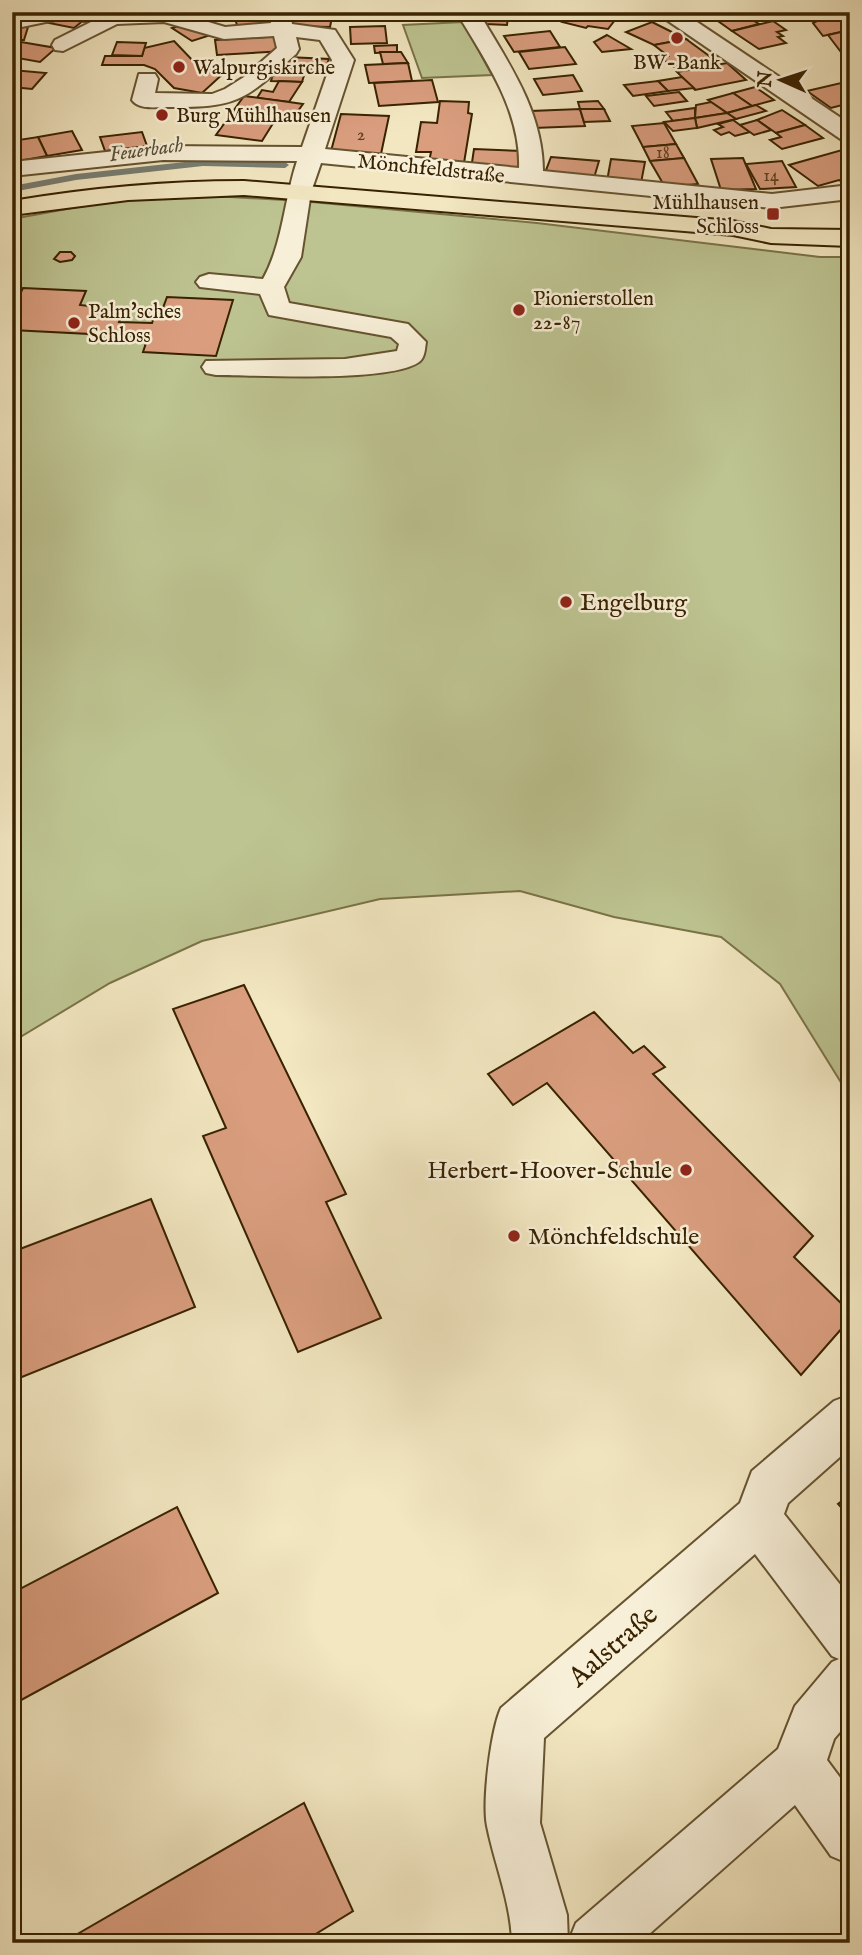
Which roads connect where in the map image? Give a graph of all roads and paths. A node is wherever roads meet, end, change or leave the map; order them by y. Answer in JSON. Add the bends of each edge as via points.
{"nodes":[{"id":1,"x":471,"y":12,"type":"edge"},
{"id":2,"x":675,"y":13,"type":"edge"},
{"id":3,"x":113,"y":18,"type":"junction"},
{"id":4,"x":282,"y":21,"type":"edge"},
{"id":5,"x":12,"y":23,"type":"edge"},
{"id":6,"x":63,"y":45,"type":"dead end"},
{"id":7,"x":147,"y":79,"type":"dead end"},
{"id":8,"x":850,"y":135,"type":"edge"},
{"id":9,"x":314,"y":155,"type":"junction"},
{"id":10,"x":12,"y":169,"type":"edge"},
{"id":11,"x":531,"y":179,"type":"junction"},
{"id":12,"x":299,"y":192,"type":"junction"},
{"id":13,"x":850,"y":192,"type":"edge"},
{"id":14,"x":12,"y":208,"type":"edge"},
{"id":15,"x":850,"y":225,"type":"edge"},
{"id":16,"x":733,"y":228,"type":"junction"},
{"id":17,"x":850,"y":238,"type":"edge"},
{"id":18,"x":209,"y":282,"type":"dead end"},
{"id":19,"x":271,"y":287,"type":"junction"},
{"id":20,"x":216,"y":367,"type":"dead end"},
{"id":21,"x":850,"y":1417,"type":"edge"},
{"id":22,"x":758,"y":1519,"type":"junction"},
{"id":23,"x":850,"y":1638,"type":"edge"},
{"id":24,"x":850,"y":1680,"type":"edge"},
{"id":25,"x":799,"y":1766,"type":"junction"},
{"id":26,"x":850,"y":1837,"type":"edge"},
{"id":27,"x":540,"y":1943,"type":"edge"},
{"id":28,"x":596,"y":1943,"type":"edge"}],
"edges":[{"from":1,"to":11,"type":"street","via":[[518,99],[533,158]]},
{"from":2,"to":8,"type":"street"},
{"from":3,"to":4,"type":"street","via":[[165,16],[224,33]]},
{"from":3,"to":5,"type":"street","via":[[65,12]]},
{"from":3,"to":6,"type":"street"},
{"from":4,"to":7,"type":"street","via":[[289,49],[233,94],[214,101],[144,100]]},
{"from":4,"to":9,"type":"street","via":[[335,27],[343,60]]},
{"from":9,"to":10,"type":"street","name":"Mönchfeldstraße","via":[[175,150]]},
{"from":9,"to":11,"type":"street","name":"Mönchfeldstraße"},
{"from":9,"to":12,"type":"street"},
{"from":11,"to":13,"type":"street","name":"Mönchfeldstraße","via":[[772,201]]},
{"from":12,"to":14,"type":"main road","name":"Mönchfeldstraße","via":[[177,187]]},
{"from":12,"to":16,"type":"main road","name":"Mönchfeldstraße"},
{"from":12,"to":19,"type":"street","via":[[288,257]]},
{"from":15,"to":16,"type":"main road","name":"Mönchfeldstraße"},
{"from":16,"to":17,"type":"main road","name":"Mönchfeldstraße","via":[[771,236]]},
{"from":18,"to":19,"type":"street"},
{"from":19,"to":20,"type":"street","via":[[278,309],[400,330],[413,342],[410,356],[346,366]]},
{"from":21,"to":22,"type":"street","via":[[769,1488]]},
{"from":22,"to":23,"type":"street"},
{"from":22,"to":27,"type":"street","name":"Aalstraße","via":[[519,1726],[513,1823],[539,1915]]},
{"from":24,"to":25,"type":"street","via":[[813,1724]]},
{"from":25,"to":26,"type":"street"},
{"from":25,"to":28,"type":"street"}]}
